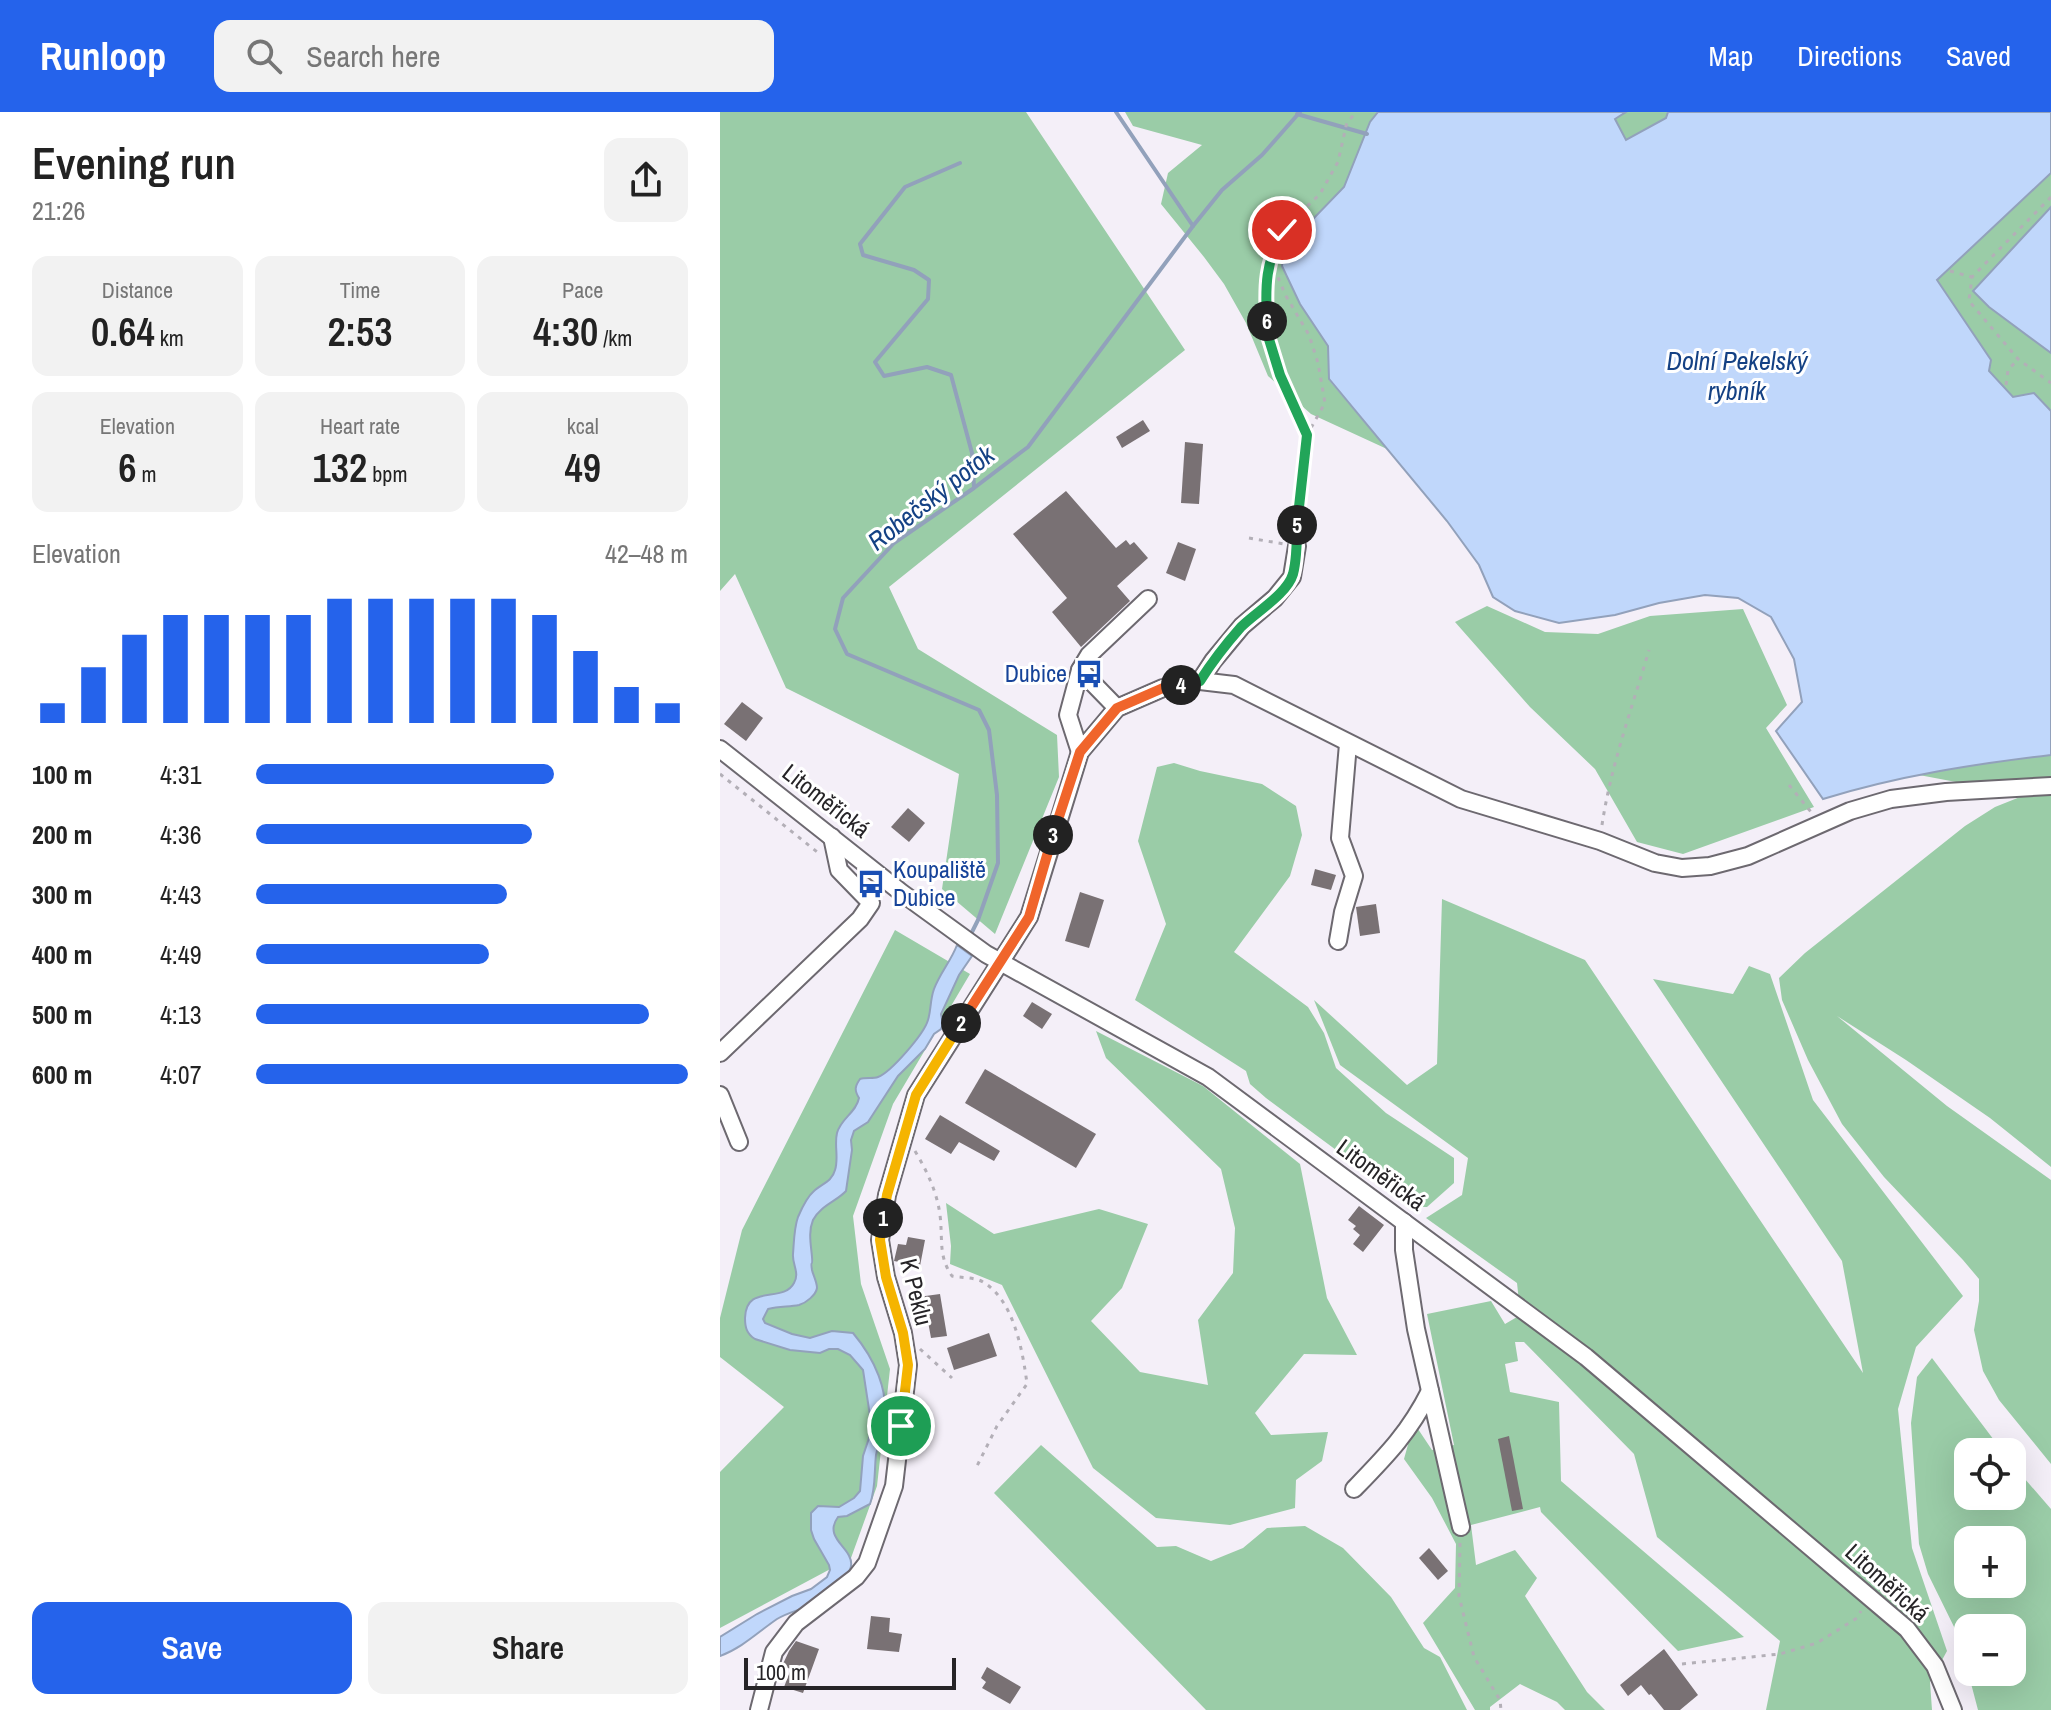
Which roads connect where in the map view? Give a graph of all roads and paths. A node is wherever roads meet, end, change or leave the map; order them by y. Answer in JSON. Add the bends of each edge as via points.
{"nodes":[{"id":1,"x":1357,"y":112,"type":"edge"},
{"id":2,"x":2051,"y":197,"type":"edge"},
{"id":3,"x":1270,"y":258,"type":"junction"},
{"id":4,"x":1950,"y":271,"type":"dead end"},
{"id":5,"x":1972,"y":277,"type":"junction"},
{"id":6,"x":2018,"y":359,"type":"junction"},
{"id":7,"x":2051,"y":383,"type":"edge"},
{"id":8,"x":2006,"y":385,"type":"dead end"},
{"id":9,"x":1307,"y":435,"type":"junction"},
{"id":10,"x":1249,"y":538,"type":"dead end"},
{"id":11,"x":1297,"y":546,"type":"junction"},
{"id":12,"x":1148,"y":599,"type":"dead end"},
{"id":13,"x":1649,"y":650,"type":"dead end"},
{"id":14,"x":1080,"y":670,"type":"junction"},
{"id":15,"x":1200,"y":681,"type":"junction"},
{"id":16,"x":1117,"y":708,"type":"junction"},
{"id":17,"x":1348,"y":744,"type":"junction"},
{"id":18,"x":720,"y":749,"type":"edge"},
{"id":19,"x":1080,"y":752,"type":"junction"},
{"id":20,"x":720,"y":774,"type":"edge"},
{"id":21,"x":1789,"y":785,"type":"dead end"},
{"id":22,"x":2051,"y":786,"type":"edge"},
{"id":23,"x":1821,"y":825,"type":"junction"},
{"id":24,"x":832,"y":837,"type":"junction"},
{"id":25,"x":1600,"y":841,"type":"junction"},
{"id":26,"x":839,"y":870,"type":"junction"},
{"id":27,"x":1338,"y":941,"type":"dead end"},
{"id":28,"x":992,"y":958,"type":"junction"},
{"id":29,"x":720,"y":1053,"type":"edge"},
{"id":30,"x":720,"y":1095,"type":"edge"},
{"id":31,"x":904,"y":1134,"type":"junction"},
{"id":32,"x":739,"y":1142,"type":"dead end"},
{"id":33,"x":1404,"y":1222,"type":"junction"},
{"id":34,"x":903,"y":1333,"type":"junction"},
{"id":35,"x":952,"y":1378,"type":"dead end"},
{"id":36,"x":1430,"y":1391,"type":"junction"},
{"id":37,"x":975,"y":1470,"type":"dead end"},
{"id":38,"x":1354,"y":1489,"type":"dead end"},
{"id":39,"x":1461,"y":1527,"type":"joint"},
{"id":40,"x":1869,"y":1598,"type":"junction"},
{"id":41,"x":1682,"y":1664,"type":"dead end"},
{"id":42,"x":759,"y":1710,"type":"edge"},
{"id":43,"x":1501,"y":1710,"type":"edge"},
{"id":44,"x":1953,"y":1710,"type":"edge"}],
"edges":[{"from":1,"to":3,"type":"path","via":[[1347,122],[1338,162],[1320,194],[1282,230]]},
{"from":2,"to":5,"type":"path"},
{"from":3,"to":9,"type":"path","via":[[1268,336]]},
{"from":3,"to":9,"type":"path","via":[[1309,335],[1324,387],[1325,403]]},
{"from":4,"to":5,"type":"path"},
{"from":5,"to":6,"type":"path","via":[[1969,301]]},
{"from":6,"to":7,"type":"path"},
{"from":6,"to":8,"type":"path","via":[[2008,370]]},
{"from":9,"to":11,"type":"path"},
{"from":10,"to":11,"type":"path"},
{"from":11,"to":15,"type":"street","via":[[1292,577],[1242,626]]},
{"from":12,"to":14,"type":"street"},
{"from":13,"to":25,"type":"path","via":[[1617,758]]},
{"from":14,"to":16,"type":"street"},
{"from":14,"to":19,"type":"street","via":[[1068,715]]},
{"from":15,"to":16,"type":"street","via":[[1163,688]]},
{"from":15,"to":17,"type":"street","via":[[1234,685]]},
{"from":16,"to":19,"type":"street"},
{"from":17,"to":25,"type":"street","via":[[1461,799]]},
{"from":17,"to":27,"type":"street","via":[[1340,838],[1354,876]]},
{"from":18,"to":24,"type":"street","name":"Litoměřická"},
{"from":19,"to":28,"type":"street","name":"K Peklu","via":[[1029,917]]},
{"from":20,"to":26,"type":"path"},
{"from":21,"to":23,"type":"path"},
{"from":22,"to":23,"type":"street","via":[[1891,799]]},
{"from":23,"to":25,"type":"street","via":[[1710,866],[1655,863]]},
{"from":24,"to":26,"type":"street"},
{"from":24,"to":28,"type":"street","name":"Litoměřická"},
{"from":26,"to":29,"type":"street","via":[[871,903]]},
{"from":28,"to":31,"type":"street","name":"K Peklu","via":[[916,1095]]},
{"from":28,"to":33,"type":"street","name":"Litoměřická","via":[[1208,1077]]},
{"from":30,"to":32,"type":"street"},
{"from":31,"to":34,"type":"street","name":"K Peklu","via":[[880,1240]]},
{"from":31,"to":37,"type":"path","via":[[929,1174],[940,1213],[943,1264],[952,1276],[981,1281],[996,1294],[1009,1312],[1022,1349],[1027,1384]]},
{"from":33,"to":36,"type":"street","via":[[1406,1266]]},
{"from":33,"to":40,"type":"street","name":"Litoměřická","via":[[1586,1357]]},
{"from":34,"to":35,"type":"path"},
{"from":34,"to":42,"type":"street","name":"K Peklu","via":[[908,1365],[894,1486],[867,1563],[796,1623],[774,1652]]},
{"from":36,"to":38,"type":"street","via":[[1401,1440]]},
{"from":36,"to":39,"type":"street"},
{"from":39,"to":43,"type":"path","via":[[1459,1596],[1474,1657]]},
{"from":40,"to":41,"type":"path","via":[[1857,1618],[1817,1643],[1780,1654]]},
{"from":40,"to":44,"type":"street","name":"Litoměřická","via":[[1907,1629],[1935,1666]]}]}
